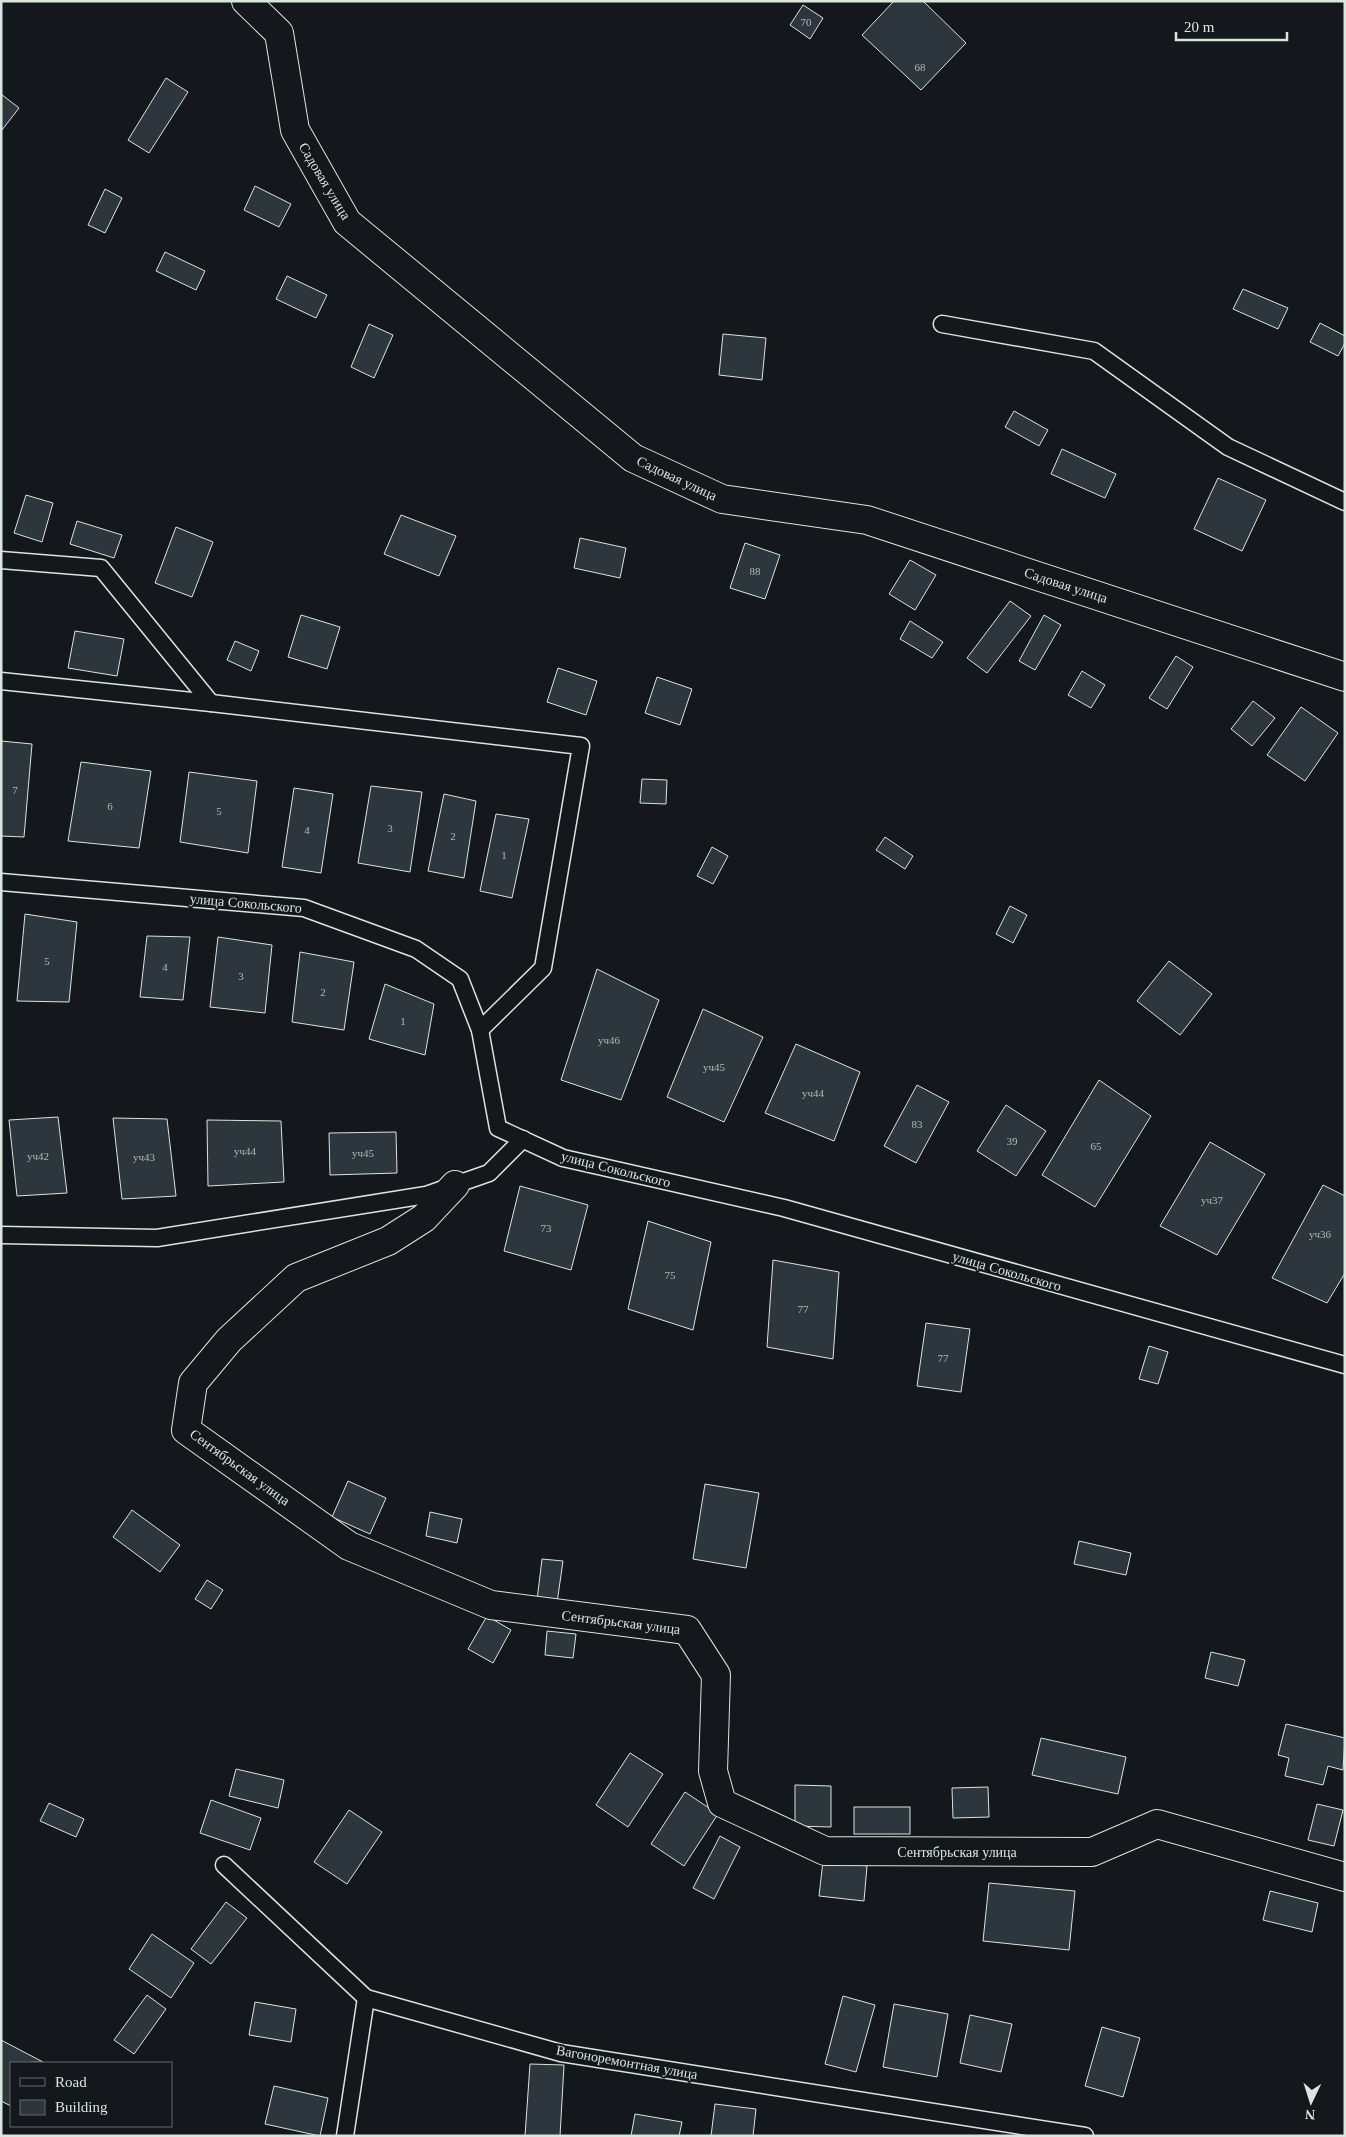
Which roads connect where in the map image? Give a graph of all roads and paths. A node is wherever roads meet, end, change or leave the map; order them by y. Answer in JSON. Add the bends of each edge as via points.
{"nodes":[{"id":1,"x":246,"y":1,"type":"edge"},
{"id":2,"x":942,"y":324,"type":"dead end"},
{"id":3,"x":1345,"y":502,"type":"edge"},
{"id":4,"x":1,"y":560,"type":"edge"},
{"id":5,"x":1345,"y":676,"type":"edge"},
{"id":6,"x":1,"y":681,"type":"edge"},
{"id":7,"x":211,"y":703,"type":"junction"},
{"id":8,"x":1,"y":882,"type":"edge"},
{"id":9,"x":480,"y":1030,"type":"junction"},
{"id":10,"x":523,"y":1139,"type":"junction"},
{"id":11,"x":455,"y":1185,"type":"junction"},
{"id":12,"x":1,"y":1235,"type":"edge"},
{"id":13,"x":1345,"y":1365,"type":"edge"},
{"id":14,"x":224,"y":1864,"type":"dead end"},
{"id":15,"x":1345,"y":1877,"type":"edge"},
{"id":16,"x":366,"y":1998,"type":"junction"},
{"id":17,"x":345,"y":2136,"type":"edge"},
{"id":18,"x":1085,"y":2136,"type":"edge"}],
"edges":[{"from":1,"to":5,"type":"street","name":"Садовая улица","via":[[279,33],[295,130],[348,222],[633,458],[722,499],[867,520]]},
{"from":2,"to":3,"type":"lane","via":[[1094,351],[1228,447]]},
{"from":4,"to":7,"type":"lane","via":[[101,568]]},
{"from":6,"to":7,"type":"lane"},
{"from":7,"to":9,"type":"lane","via":[[581,746],[543,968]]},
{"from":8,"to":9,"type":"lane","name":"улица Сокольского","via":[[304,908],[416,948],[460,980]]},
{"from":9,"to":10,"type":"lane","name":"улица Сокольского","via":[[498,1128]]},
{"from":10,"to":11,"type":"lane","via":[[488,1173]]},
{"from":10,"to":13,"type":"lane","name":"улица Сокольского","via":[[563,1158],[784,1208]]},
{"from":11,"to":12,"type":"lane","via":[[426,1195],[157,1238]]},
{"from":11,"to":15,"type":"street","name":"Сентябрьская улица","via":[[424,1218],[388,1241],[296,1278],[229,1340],[192,1383],[186,1430],[349,1546],[491,1604],[687,1630],[716,1675],[714,1771],[722,1803],[825,1851],[1092,1852],[1157,1824]]},
{"from":14,"to":16,"type":"lane","name":"Вагоноремонтная улица"},
{"from":16,"to":17,"type":"lane"},
{"from":16,"to":18,"type":"lane","name":"Вагоноремонтная улица","via":[[561,2053]]}]}
